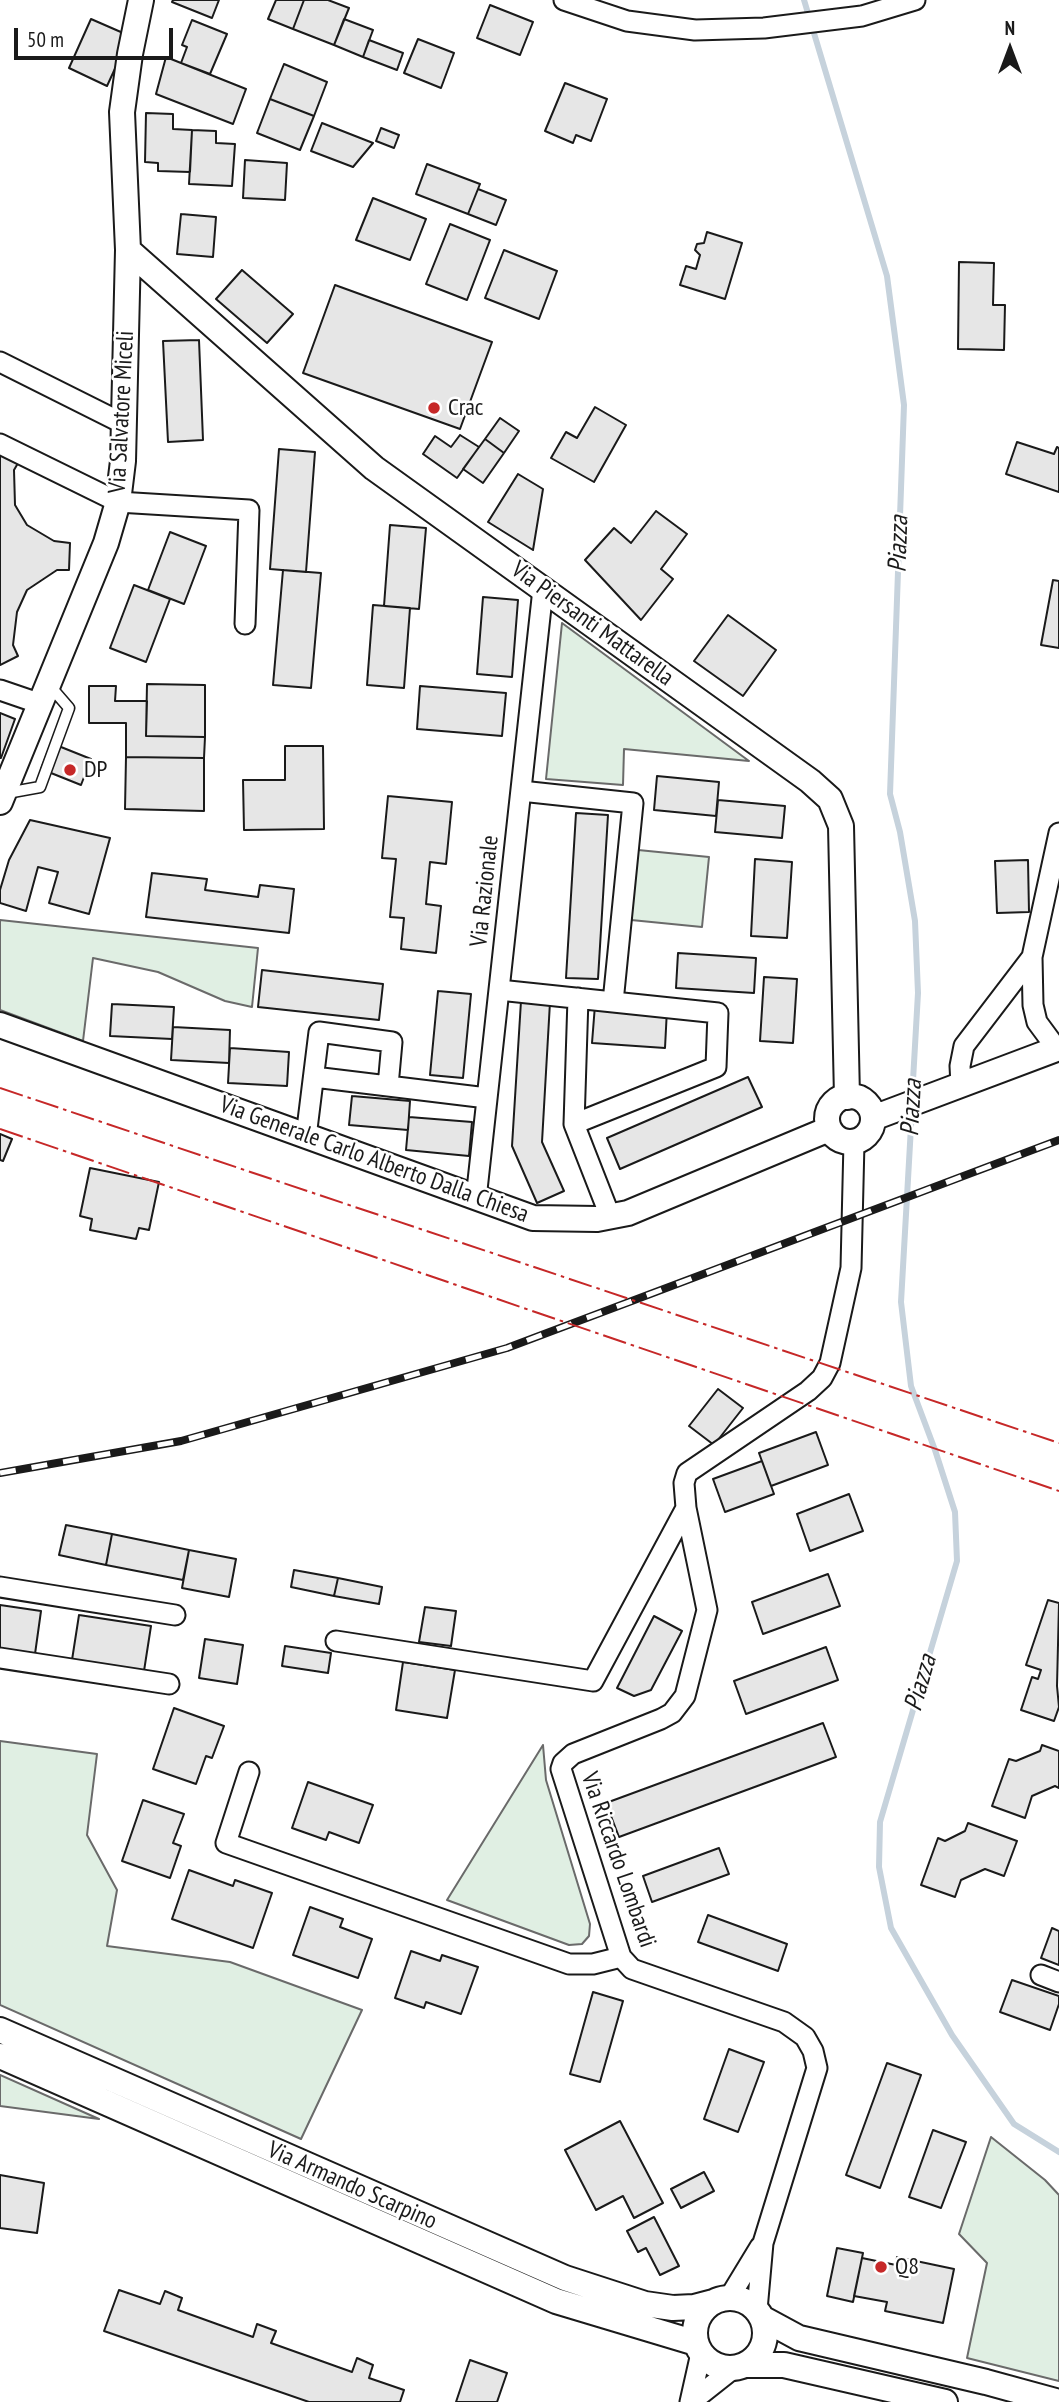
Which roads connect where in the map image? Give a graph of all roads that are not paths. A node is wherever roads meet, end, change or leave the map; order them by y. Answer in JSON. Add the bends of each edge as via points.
{"nodes":[{"id":1,"x":141,"y":0,"type":"edge"},
{"id":2,"x":564,"y":0,"type":"edge"},
{"id":3,"x":915,"y":0,"type":"edge"},
{"id":4,"x":128,"y":250,"type":"junction"},
{"id":5,"x":0,"y":362,"type":"edge"},
{"id":6,"x":124,"y":424,"type":"junction"},
{"id":7,"x":0,"y":444,"type":"edge"},
{"id":8,"x":118,"y":502,"type":"junction"},
{"id":9,"x":543,"y":589,"type":"junction"},
{"id":10,"x":245,"y":624,"type":"dead end"},
{"id":11,"x":0,"y":690,"type":"edge"},
{"id":12,"x":45,"y":694,"type":"junction"},
{"id":13,"x":4,"y":784,"type":"edge"},
{"id":14,"x":521,"y":791,"type":"junction"},
{"id":15,"x":1059,"y":833,"type":"edge"},
{"id":16,"x":1032,"y":957,"type":"junction"},
{"id":17,"x":499,"y":990,"type":"junction"},
{"id":18,"x":578,"y":998,"type":"junction"},
{"id":19,"x":613,"y":1002,"type":"junction"},
{"id":20,"x":0,"y":1025,"type":"edge"},
{"id":21,"x":1058,"y":1049,"type":"edge"},
{"id":22,"x":314,"y":1077,"type":"junction"},
{"id":23,"x":961,"y":1085,"type":"junction"},
{"id":24,"x":388,"y":1086,"type":"junction"},
{"id":25,"x":847,"y":1097,"type":"junction"},
{"id":26,"x":487,"y":1098,"type":"junction"},
{"id":27,"x":882,"y":1115,"type":"junction"},
{"id":28,"x":574,"y":1124,"type":"junction"},
{"id":29,"x":829,"y":1129,"type":"junction"},
{"id":30,"x":306,"y":1137,"type":"junction"},
{"id":31,"x":854,"y":1142,"type":"junction"},
{"id":32,"x":476,"y":1199,"type":"junction"},
{"id":33,"x":610,"y":1216,"type":"junction"},
{"id":34,"x":686,"y":1508,"type":"junction"},
{"id":35,"x":0,"y":1587,"type":"edge"},
{"id":36,"x":175,"y":1615,"type":"dead end"},
{"id":37,"x":336,"y":1641,"type":"dead end"},
{"id":38,"x":0,"y":1658,"type":"edge"},
{"id":39,"x":169,"y":1684,"type":"dead end"},
{"id":40,"x":249,"y":1772,"type":"dead end"},
{"id":41,"x":621,"y":1957,"type":"junction"},
{"id":42,"x":0,"y":2030,"type":"edge"},
{"id":43,"x":0,"y":2056,"type":"edge"},
{"id":44,"x":763,"y":2243,"type":"junction"},
{"id":45,"x":722,"y":2300,"type":"junction"},
{"id":46,"x":760,"y":2314,"type":"junction"},
{"id":47,"x":699,"y":2348,"type":"junction"},
{"id":48,"x":740,"y":2366,"type":"junction"},
{"id":49,"x":691,"y":2402,"type":"edge"},
{"id":50,"x":945,"y":2402,"type":"edge"},
{"id":51,"x":1059,"y":2402,"type":"edge"}],
"edges":[{"from":1,"to":4,"type":"street","name":"Via Salvatore Miceli","via":[[121,112]]},
{"from":2,"to":3,"type":"street","via":[[627,21],[695,30],[764,28],[862,16]]},
{"from":4,"to":6,"type":"street","name":"Via Salvatore Miceli"},
{"from":4,"to":9,"type":"street","name":"Via Piersanti Mattarella","via":[[374,468]]},
{"from":5,"to":6,"type":"street"},
{"from":6,"to":8,"type":"street","name":"Via Salvatore Miceli"},
{"from":7,"to":8,"type":"street"},
{"from":8,"to":10,"type":"street","via":[[249,509]]},
{"from":8,"to":12,"type":"street","name":"Via Salvatore Miceli"},
{"from":9,"to":14,"type":"street","name":"Via Razionale"},
{"from":9,"to":25,"type":"street","name":"Via Piersanti Mattarella","via":[[810,780],[830,799],[841,826]]},
{"from":11,"to":12,"type":"street"},
{"from":12,"to":13,"type":"street","name":"Via Salvatore Miceli"},
{"from":14,"to":17,"type":"street","name":"Via Razionale"},
{"from":14,"to":19,"type":"street","via":[[633,803]]},
{"from":15,"to":16,"type":"street"},
{"from":16,"to":21,"type":"street","via":[[1037,1022]]},
{"from":16,"to":23,"type":"street","via":[[964,1045]]},
{"from":17,"to":18,"type":"street"},
{"from":17,"to":26,"type":"street","name":"Via Razionale"},
{"from":18,"to":19,"type":"street"},
{"from":18,"to":28,"type":"street"},
{"from":19,"to":28,"type":"street","via":[[718,1013],[716,1067]]},
{"from":20,"to":30,"type":"street","name":"Via Generale Carlo Alberto Dalla Chiesa"},
{"from":21,"to":23,"type":"street"},
{"from":22,"to":24,"type":"street"},
{"from":22,"to":24,"type":"street","via":[[319,1032],[392,1042]]},
{"from":22,"to":30,"type":"street"},
{"from":23,"to":27,"type":"street"},
{"from":24,"to":26,"type":"street"},
{"from":25,"to":27,"type":"street","via":[[855,1097]]},
{"from":25,"to":29,"type":"street","via":[[829,1108]]},
{"from":26,"to":32,"type":"street","name":"Via Razionale"},
{"from":27,"to":31,"type":"street"},
{"from":28,"to":33,"type":"street"},
{"from":29,"to":31,"type":"street","via":[[839,1140]]},
{"from":29,"to":33,"type":"street","name":"Via Generale Carlo Alberto Dalla Chiesa","via":[[628,1213]]},
{"from":30,"to":32,"type":"street","name":"Via Generale Carlo Alberto Dalla Chiesa"},
{"from":31,"to":34,"type":"street","name":"Via Riccardo Lombardi","via":[[851,1268],[830,1363],[808,1391],[687,1473]]},
{"from":32,"to":33,"type":"street","name":"Via Generale Carlo Alberto Dalla Chiesa","via":[[533,1218]]},
{"from":34,"to":37,"type":"street","via":[[593,1681]]},
{"from":34,"to":41,"type":"street","name":"Via Riccardo Lombardi","via":[[707,1610],[685,1696],[672,1713],[573,1754],[561,1769]]},
{"from":35,"to":36,"type":"street"},
{"from":38,"to":39,"type":"street"},
{"from":40,"to":41,"type":"street","via":[[226,1843],[569,1964]]},
{"from":41,"to":44,"type":"street","name":"Via Riccardo Lombardi","via":[[632,1969],[783,2022],[805,2037],[813,2051],[817,2068]]},
{"from":42,"to":45,"type":"street","name":"Via Armando Scarpino","via":[[565,2278],[645,2304],[673,2308]]},
{"from":43,"to":47,"type":"street","name":"Via Armando Scarpino","via":[[556,2301]]},
{"from":44,"to":45,"type":"street","name":"Via Riccardo Lombardi"},
{"from":44,"to":46,"type":"street","name":"Via Riccardo Lombardi"},
{"from":45,"to":46,"type":"street","via":[[737,2298]]},
{"from":45,"to":47,"type":"street","via":[[699,2315]]},
{"from":46,"to":48,"type":"street","via":[[765,2340],[755,2358]]},
{"from":46,"to":51,"type":"street","via":[[799,2338]]},
{"from":47,"to":48,"type":"street","via":[[720,2367]]},
{"from":47,"to":49,"type":"street"},
{"from":48,"to":49,"type":"street"},
{"from":48,"to":50,"type":"street","via":[[784,2365]]}]}
